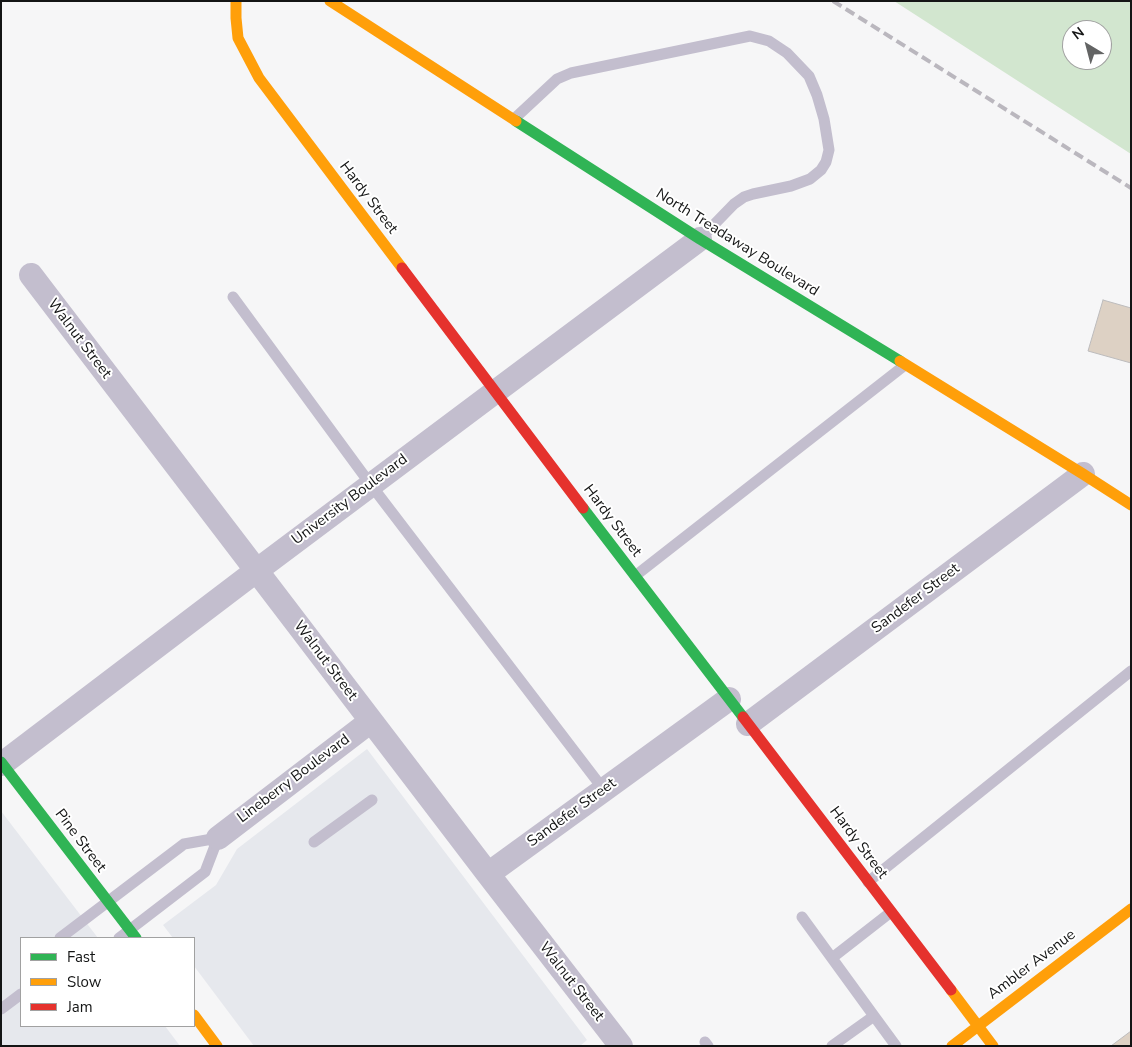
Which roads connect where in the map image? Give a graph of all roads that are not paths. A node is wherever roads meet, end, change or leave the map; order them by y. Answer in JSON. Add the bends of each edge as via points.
{"nodes":[{"id":1,"x":236,"y":1,"type":"edge"},
{"id":2,"x":330,"y":1,"type":"edge"},
{"id":3,"x":514,"y":119,"type":"junction"},
{"id":4,"x":700,"y":239,"type":"junction"},
{"id":5,"x":31,"y":275,"type":"dead end"},
{"id":6,"x":233,"y":297,"type":"dead end"},
{"id":7,"x":905,"y":365,"type":"junction"},
{"id":8,"x":496,"y":392,"type":"junction"},
{"id":9,"x":1084,"y":474,"type":"junction"},
{"id":10,"x":371,"y":485,"type":"junction"},
{"id":11,"x":1131,"y":505,"type":"edge"},
{"id":12,"x":256,"y":571,"type":"junction"},
{"id":13,"x":635,"y":576,"type":"junction"},
{"id":14,"x":1131,"y":671,"type":"edge"},
{"id":15,"x":729,"y":699,"type":"junction"},
{"id":16,"x":371,"y":721,"type":"junction"},
{"id":17,"x":748,"y":724,"type":"junction"},
{"id":18,"x":2,"y":763,"type":"edge"},
{"id":19,"x":604,"y":790,"type":"junction"},
{"id":20,"x":372,"y":800,"type":"dead end"},
{"id":21,"x":218,"y":838,"type":"junction"},
{"id":22,"x":314,"y":842,"type":"dead end"},
{"id":23,"x":488,"y":874,"type":"junction"},
{"id":24,"x":868,"y":882,"type":"junction"},
{"id":25,"x":108,"y":902,"type":"junction"},
{"id":26,"x":1131,"y":909,"type":"edge"},
{"id":27,"x":891,"y":912,"type":"junction"},
{"id":28,"x":802,"y":917,"type":"dead end"},
{"id":29,"x":132,"y":934,"type":"edge"},
{"id":30,"x":61,"y":937,"type":"edge"},
{"id":31,"x":832,"y":958,"type":"junction"},
{"id":32,"x":20,"y":995,"type":"edge"},
{"id":33,"x":1,"y":1009,"type":"edge"},
{"id":34,"x":195,"y":1016,"type":"edge"},
{"id":35,"x":874,"y":1016,"type":"junction"},
{"id":36,"x":978,"y":1026,"type":"junction"},
{"id":37,"x":613,"y":1043,"type":"edge"},
{"id":38,"x":217,"y":1046,"type":"edge"},
{"id":39,"x":832,"y":1046,"type":"edge"},
{"id":40,"x":896,"y":1046,"type":"edge"},
{"id":41,"x":952,"y":1046,"type":"edge"},
{"id":42,"x":993,"y":1046,"type":"edge"}],
"edges":[{"from":1,"to":8,"type":"street","name":"Hardy Street","via":[[238,38],[260,78]]},
{"from":2,"to":3,"type":"street","name":"North Treadaway Boulevard"},
{"from":3,"to":4,"type":"street","name":"North Treadaway Boulevard"},
{"from":3,"to":4,"type":"lane","via":[[557,79],[571,73],[750,36],[770,40],[809,76],[824,119],[829,150],[826,162],[822,170],[810,179],[744,197]]},
{"from":4,"to":7,"type":"street","name":"North Treadaway Boulevard"},
{"from":4,"to":8,"type":"street","name":"University Boulevard"},
{"from":5,"to":12,"type":"street","name":"Walnut Street"},
{"from":6,"to":10,"type":"lane"},
{"from":7,"to":9,"type":"street","name":"North Treadaway Boulevard"},
{"from":7,"to":13,"type":"lane"},
{"from":8,"to":10,"type":"street","name":"University Boulevard"},
{"from":8,"to":13,"type":"street","name":"Hardy Street"},
{"from":9,"to":11,"type":"street","name":"North Treadaway Boulevard"},
{"from":9,"to":17,"type":"street","name":"Sandefer Street"},
{"from":10,"to":12,"type":"street","name":"University Boulevard"},
{"from":10,"to":19,"type":"lane"},
{"from":12,"to":16,"type":"street","name":"Walnut Street"},
{"from":12,"to":18,"type":"street","name":"University Boulevard"},
{"from":13,"to":15,"type":"street","name":"Hardy Street"},
{"from":14,"to":24,"type":"lane"},
{"from":15,"to":17,"type":"street","name":"Hardy Street"},
{"from":15,"to":19,"type":"street","name":"Sandefer Street"},
{"from":16,"to":21,"type":"street","name":"Lineberry Boulevard"},
{"from":16,"to":23,"type":"street","name":"Walnut Street"},
{"from":17,"to":24,"type":"street","name":"Hardy Street"},
{"from":18,"to":25,"type":"street","name":"Pine Street"},
{"from":19,"to":23,"type":"street","name":"Sandefer Street"},
{"from":20,"to":22,"type":"lane"},
{"from":21,"to":25,"type":"lane","name":"Lineberry Boulevard","via":[[184,844]]},
{"from":21,"to":29,"type":"lane","via":[[204,872]]},
{"from":23,"to":37,"type":"street","name":"Walnut Street"},
{"from":24,"to":27,"type":"street","name":"Hardy Street"},
{"from":25,"to":29,"type":"street","name":"Pine Street"},
{"from":25,"to":30,"type":"lane","name":"Lineberry Boulevard"},
{"from":26,"to":36,"type":"street","name":"Ambler Avenue"},
{"from":27,"to":31,"type":"lane"},
{"from":27,"to":36,"type":"street","name":"Hardy Street"},
{"from":28,"to":31,"type":"lane"},
{"from":31,"to":35,"type":"lane"},
{"from":32,"to":33,"type":"lane"},
{"from":34,"to":38,"type":"street"},
{"from":35,"to":39,"type":"lane"},
{"from":35,"to":40,"type":"lane"},
{"from":36,"to":41,"type":"street","name":"Ambler Avenue"},
{"from":36,"to":42,"type":"street","name":"Hardy Street"}]}
